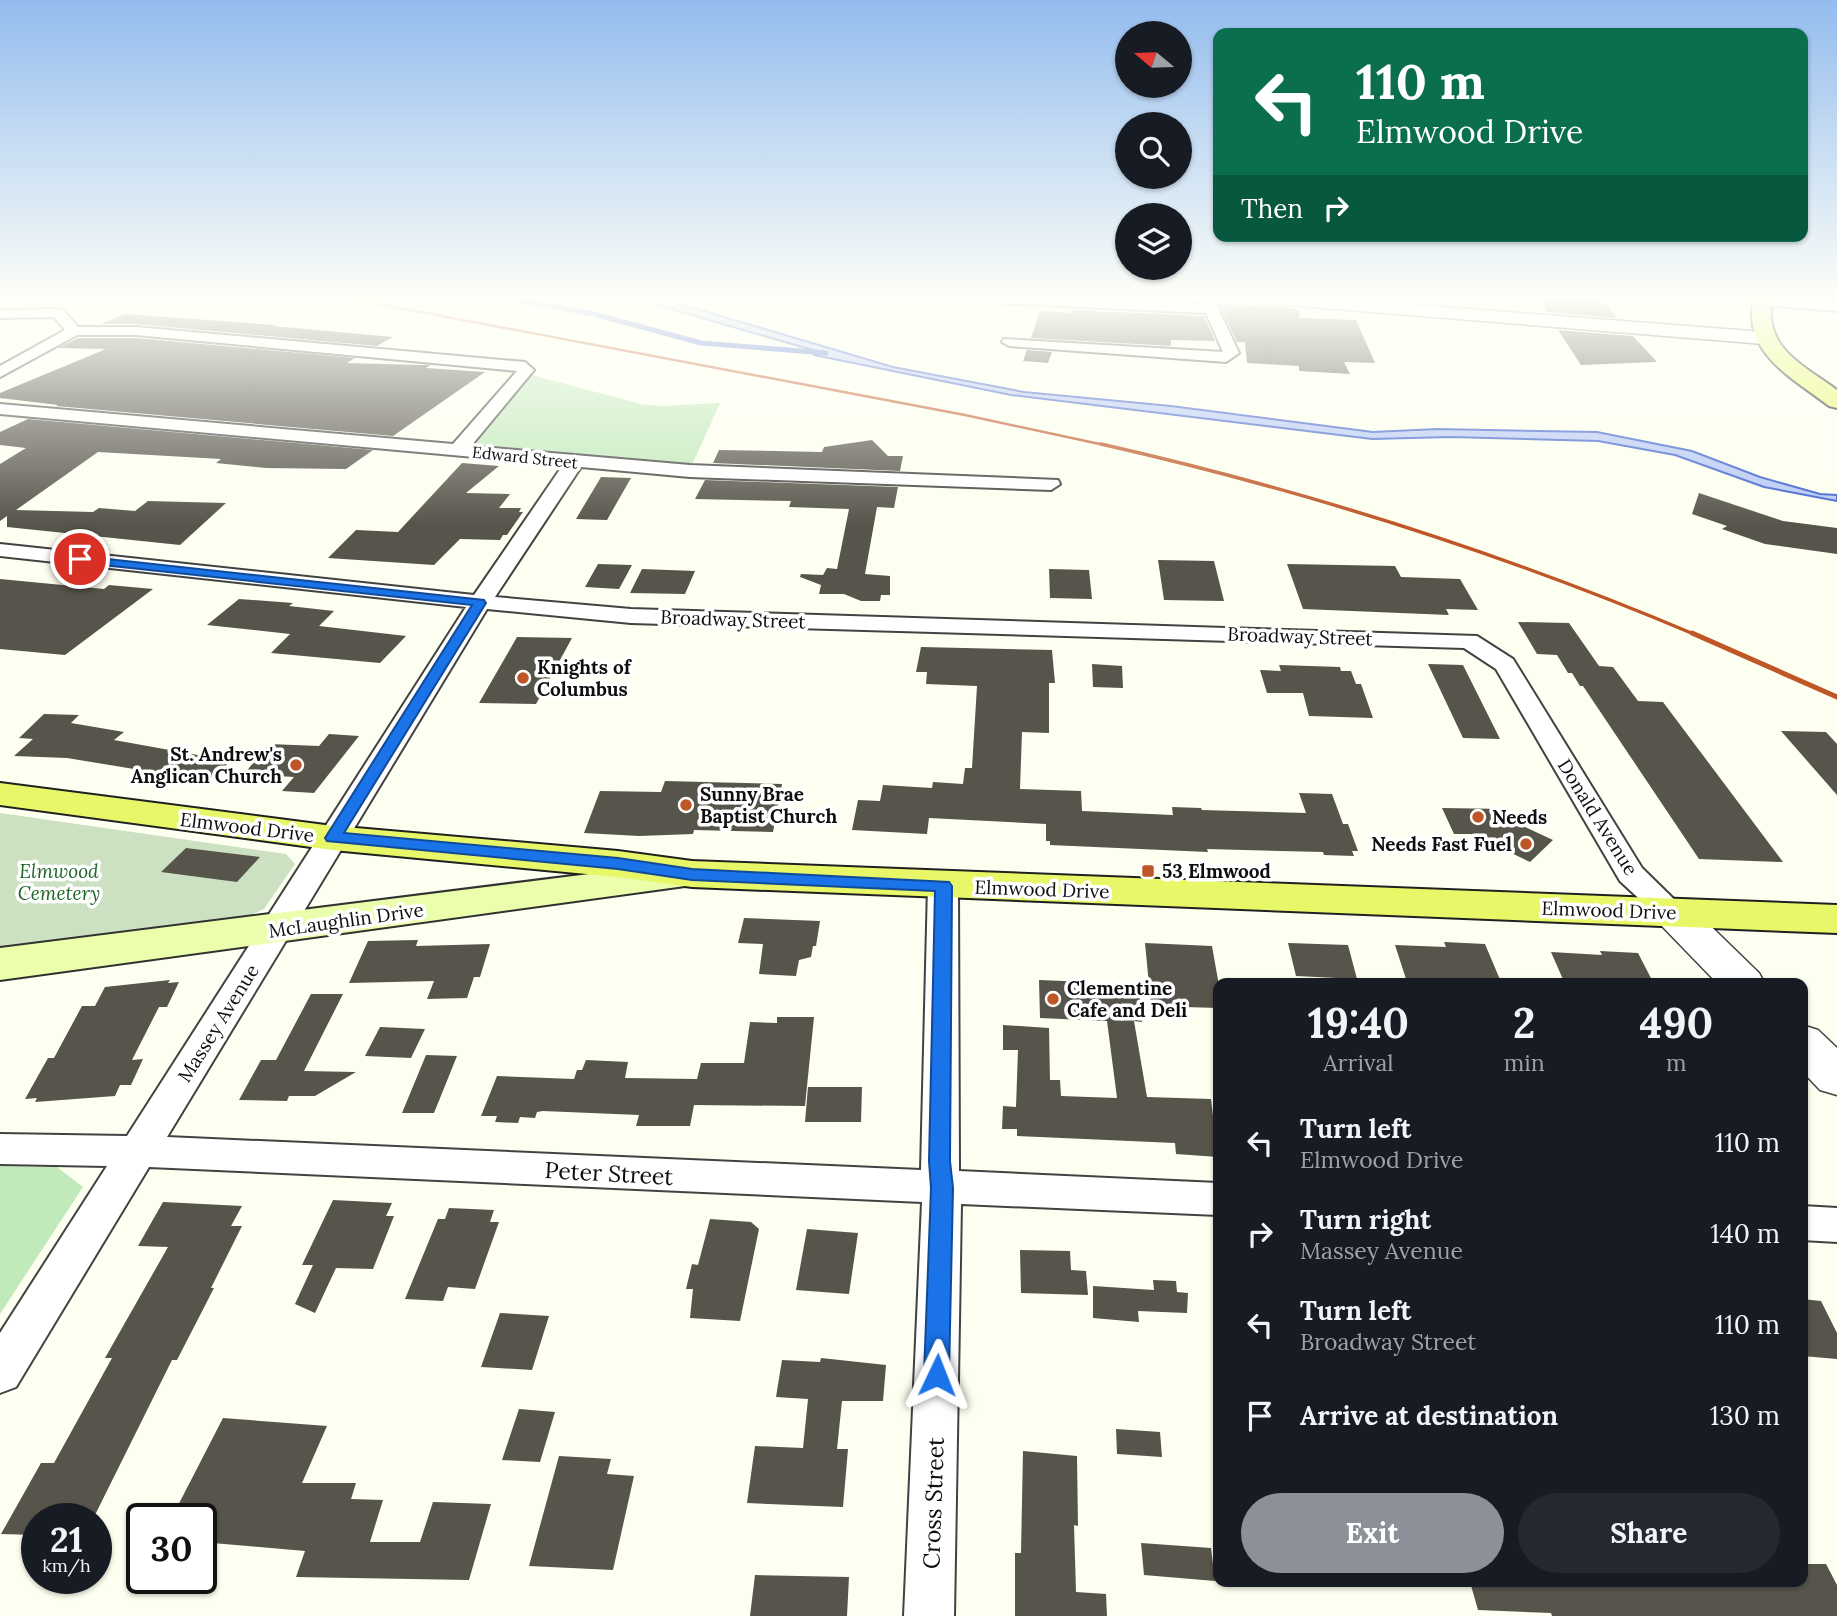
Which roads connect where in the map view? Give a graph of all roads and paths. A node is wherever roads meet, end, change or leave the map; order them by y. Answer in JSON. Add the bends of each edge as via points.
{"nodes":[{"id":1,"x":522,"y":374,"type":"edge"},
{"id":2,"x":1802,"y":374,"type":"edge"},
{"id":3,"x":1837,"y":401,"type":"edge"},
{"id":4,"x":0,"y":409,"type":"edge"},
{"id":5,"x":457,"y":451,"type":"junction"},
{"id":6,"x":574,"y":463,"type":"junction"},
{"id":7,"x":1051,"y":484,"type":"dead end"},
{"id":8,"x":0,"y":551,"type":"edge"},
{"id":9,"x":480,"y":603,"type":"junction"},
{"id":10,"x":1469,"y":641,"type":"joint"},
{"id":11,"x":0,"y":794,"type":"edge"},
{"id":12,"x":333,"y":838,"type":"junction"},
{"id":13,"x":692,"y":874,"type":"junction"},
{"id":14,"x":943,"y":886,"type":"junction"},
{"id":15,"x":1673,"y":913,"type":"junction"},
{"id":16,"x":1837,"y":919,"type":"edge"},
{"id":17,"x":276,"y":929,"type":"junction"},
{"id":18,"x":0,"y":964,"type":"edge"},
{"id":19,"x":1738,"y":978,"type":"edge"},
{"id":20,"x":1808,"y":1048,"type":"edge"},
{"id":21,"x":1837,"y":1077,"type":"edge"},
{"id":22,"x":0,"y":1149,"type":"edge"},
{"id":23,"x":138,"y":1151,"type":"junction"},
{"id":24,"x":942,"y":1188,"type":"junction"},
{"id":25,"x":1213,"y":1199,"type":"edge"},
{"id":26,"x":1808,"y":1223,"type":"edge"},
{"id":27,"x":1837,"y":1225,"type":"edge"},
{"id":28,"x":0,"y":1372,"type":"edge"},
{"id":29,"x":929,"y":1616,"type":"edge"}],
"edges":[{"from":1,"to":5,"type":"street"},
{"from":2,"to":3,"type":"main road"},
{"from":4,"to":5,"type":"street","name":"Edward Street"},
{"from":5,"to":6,"type":"street","name":"Edward Street"},
{"from":6,"to":7,"type":"street","name":"Edward Street"},
{"from":6,"to":9,"type":"street","name":"Massey Avenue"},
{"from":8,"to":9,"type":"street","name":"Broadway Street"},
{"from":9,"to":10,"type":"street","name":"Broadway Street","via":[[631,615]]},
{"from":9,"to":12,"type":"street","name":"Massey Avenue"},
{"from":10,"to":15,"type":"street","name":"Donald Avenue","via":[[1505,664],[1631,874]]},
{"from":11,"to":12,"type":"main road","name":"Elmwood Drive"},
{"from":12,"to":13,"type":"main road","name":"Elmwood Drive"},
{"from":12,"to":17,"type":"street","name":"Massey Avenue"},
{"from":13,"to":14,"type":"main road","name":"Elmwood Drive"},
{"from":13,"to":17,"type":"main road","name":"McLaughlin Drive"},
{"from":14,"to":15,"type":"main road","name":"Elmwood Drive"},
{"from":14,"to":24,"type":"street","name":"Cross Street"},
{"from":15,"to":16,"type":"main road","name":"Elmwood Drive"},
{"from":15,"to":19,"type":"street","name":"Donald Avenue"},
{"from":17,"to":18,"type":"main road","name":"McLaughlin Drive"},
{"from":17,"to":23,"type":"street","name":"Massey Avenue"},
{"from":20,"to":21,"type":"street"},
{"from":22,"to":23,"type":"street","name":"Peter Street"},
{"from":23,"to":24,"type":"street","name":"Peter Street"},
{"from":23,"to":28,"type":"street","name":"Massey Avenue"},
{"from":24,"to":25,"type":"street","name":"Peter Street"},
{"from":24,"to":29,"type":"street","name":"Cross Street"},
{"from":26,"to":27,"type":"street"}]}
